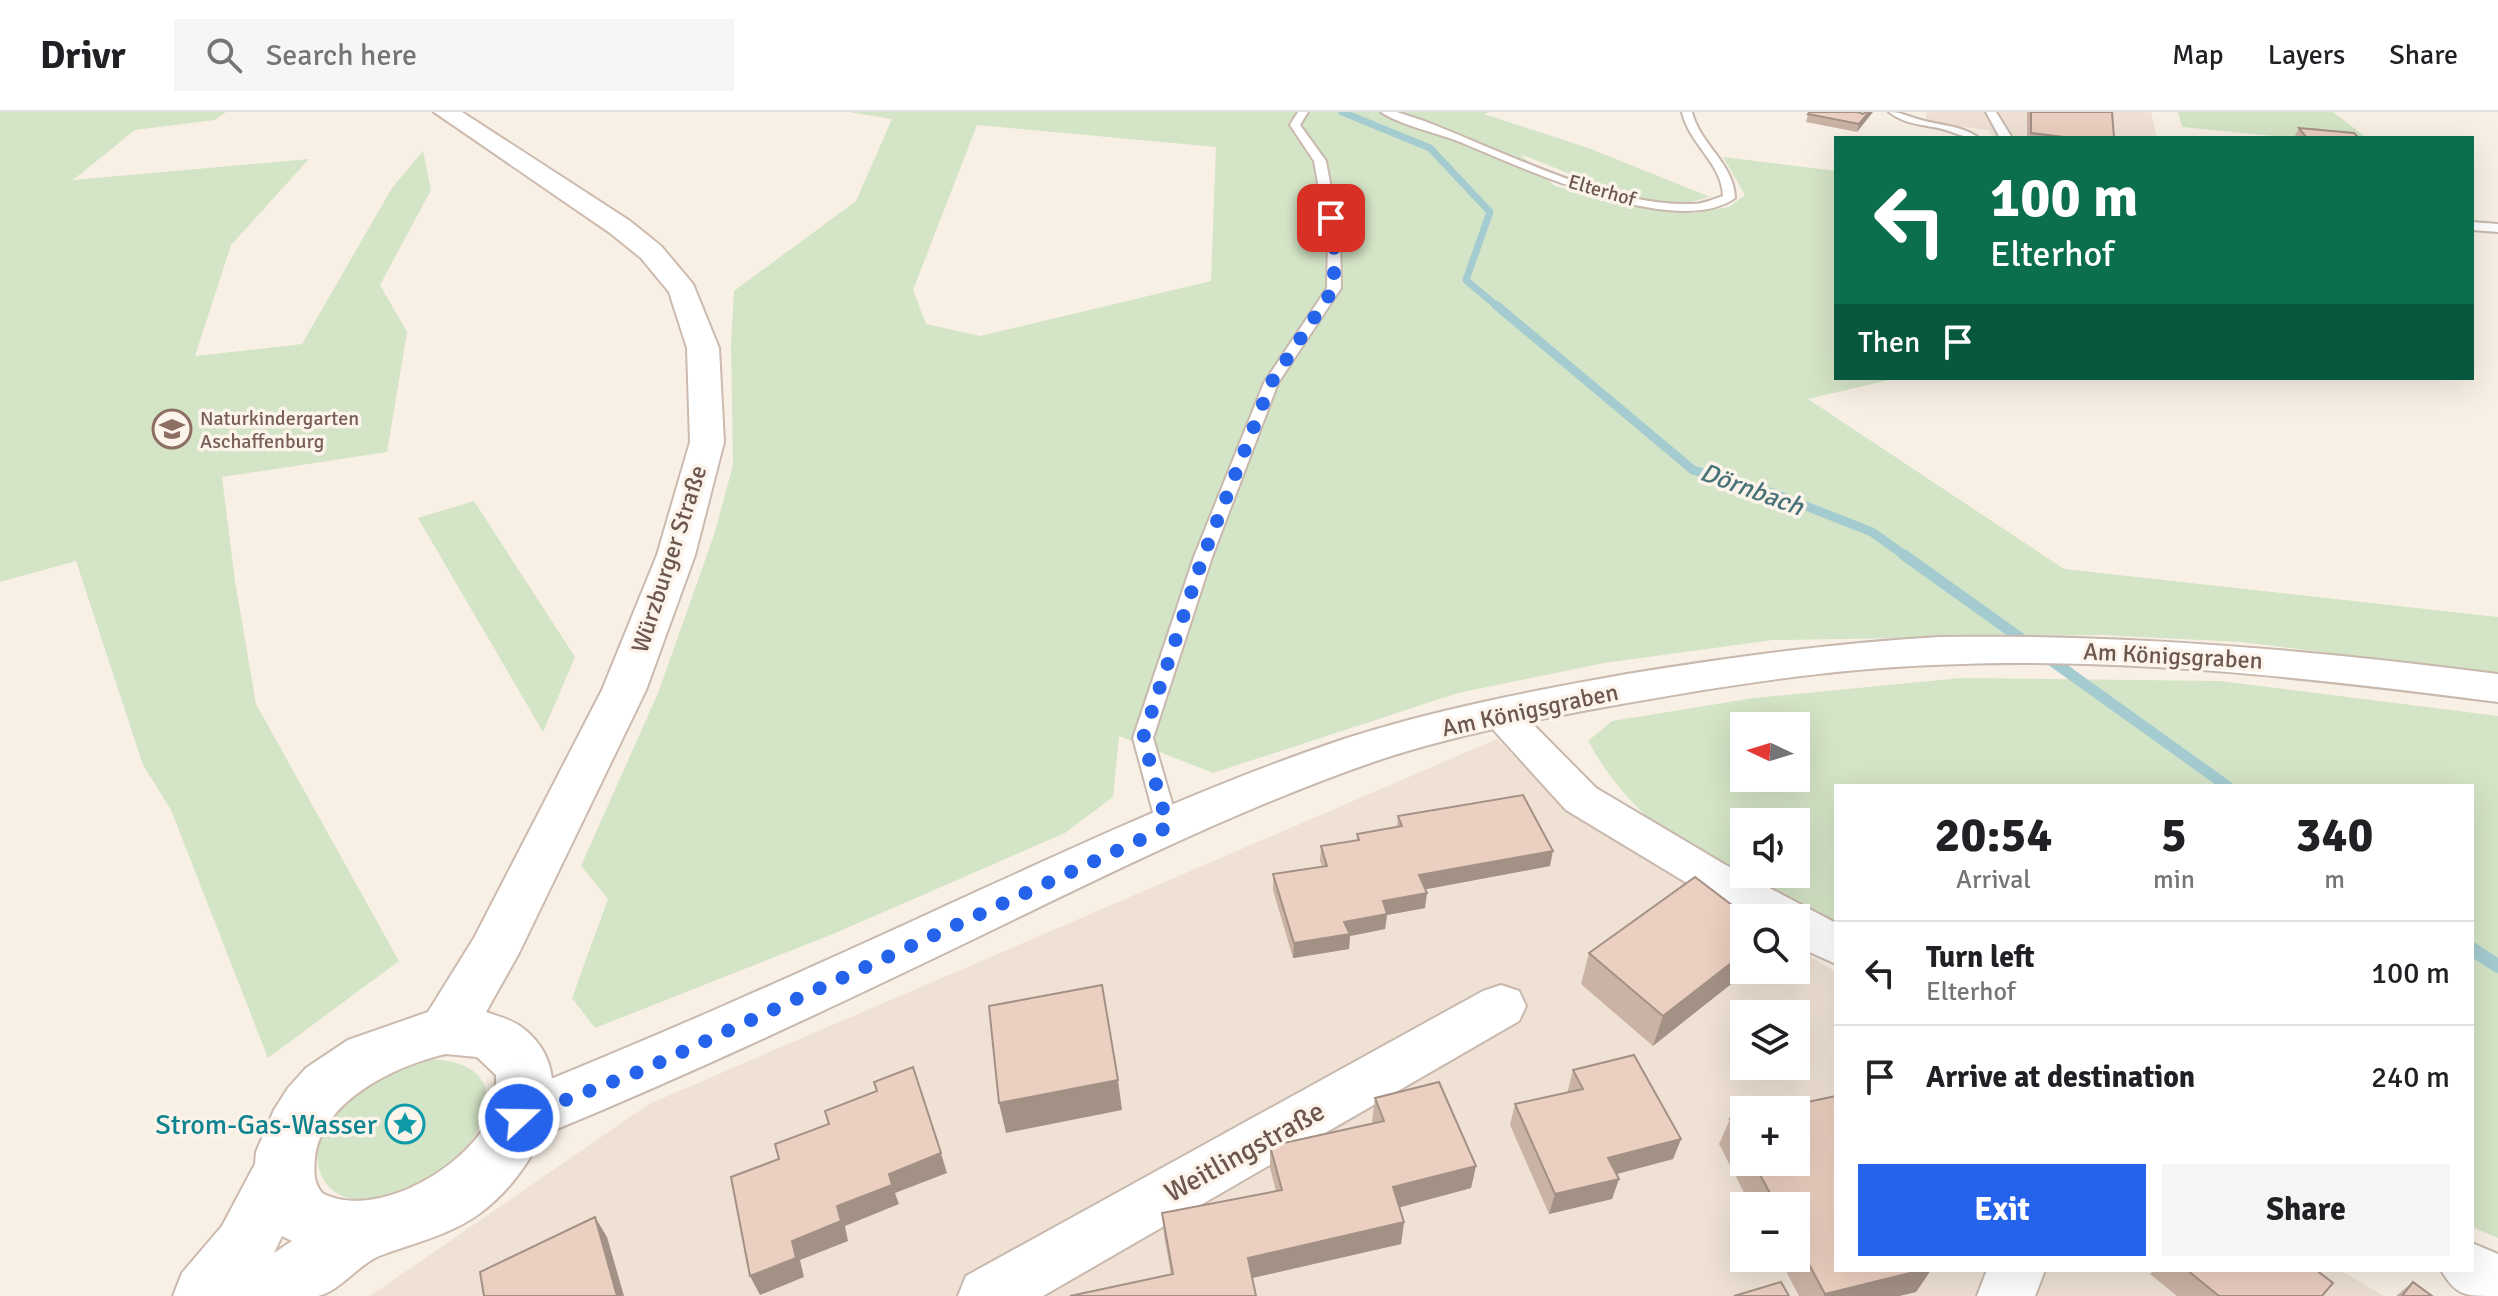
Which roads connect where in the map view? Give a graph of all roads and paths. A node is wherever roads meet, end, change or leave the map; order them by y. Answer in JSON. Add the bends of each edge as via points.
{"nodes":[{"id":1,"x":446,"y":112,"type":"edge"},
{"id":2,"x":1303,"y":112,"type":"edge"},
{"id":3,"x":1386,"y":112,"type":"edge"},
{"id":4,"x":1687,"y":112,"type":"edge"},
{"id":5,"x":1842,"y":112,"type":"edge"},
{"id":6,"x":1864,"y":112,"type":"edge"},
{"id":7,"x":1894,"y":112,"type":"edge"},
{"id":8,"x":1991,"y":112,"type":"edge"},
{"id":9,"x":1968,"y":136,"type":"edge"},
{"id":10,"x":2005,"y":136,"type":"edge"},
{"id":11,"x":2474,"y":226,"type":"edge"},
{"id":12,"x":2498,"y":228,"type":"edge"},
{"id":13,"x":2498,"y":688,"type":"edge"},
{"id":14,"x":1499,"y":714,"type":"junction"},
{"id":15,"x":1168,"y":827,"type":"junction"},
{"id":16,"x":1759,"y":904,"type":"edge"},
{"id":17,"x":1810,"y":931,"type":"edge"},
{"id":18,"x":1834,"y":944,"type":"edge"},
{"id":19,"x":1501,"y":1006,"type":"dead end"},
{"id":20,"x":460,"y":1032,"type":"junction"},
{"id":21,"x":522,"y":1098,"type":"junction"},
{"id":22,"x":281,"y":1174,"type":"junction"},
{"id":23,"x":366,"y":1229,"type":"junction"},
{"id":24,"x":2015,"y":1272,"type":"edge"},
{"id":25,"x":2474,"y":1272,"type":"edge"},
{"id":26,"x":2498,"y":1284,"type":"edge"},
{"id":27,"x":205,"y":1296,"type":"edge"},
{"id":28,"x":264,"y":1296,"type":"edge"},
{"id":29,"x":987,"y":1296,"type":"edge"},
{"id":30,"x":2006,"y":1296,"type":"edge"}],
"edges":[{"from":1,"to":20,"type":"main road","name":"Würzburger Straße","via":[[651,252],[683,290],[703,348],[707,442],[676,555],[624,690],[493,953]]},
{"from":2,"to":15,"type":"lane","via":[[1295,125],[1320,161],[1334,238],[1334,288],[1271,383],[1203,557],[1143,738]]},
{"from":3,"to":4,"type":"lane","name":"Elterhof","via":[[1608,194],[1664,206],[1719,204],[1730,191],[1723,173],[1692,133]]},
{"from":5,"to":6,"type":"lane"},
{"from":7,"to":9,"type":"lane"},
{"from":8,"to":10,"type":"lane"},
{"from":11,"to":12,"type":"lane"},
{"from":13,"to":14,"type":"main road","name":"Am Königsgraben","via":[[2257,659],[2108,650],[1936,651],[1688,678]]},
{"from":14,"to":15,"type":"main road","name":"Am Königsgraben","via":[[1332,760]]},
{"from":14,"to":16,"type":"street","via":[[1581,799]]},
{"from":15,"to":21,"type":"main road","name":"Am Königsgraben","via":[[629,1076]]},
{"from":17,"to":18,"type":"street"},
{"from":19,"to":29,"type":"street","name":"Weitlingstraße"},
{"from":20,"to":21,"type":"main road","via":[[498,1041],[515,1056]]},
{"from":20,"to":22,"type":"main road","via":[[404,1039],[363,1058],[325,1087],[301,1115],[286,1145]]},
{"from":21,"to":23,"type":"main road","via":[[508,1141],[468,1186],[411,1219]]},
{"from":22,"to":23,"type":"main road","via":[[297,1211],[316,1223]]},
{"from":22,"to":27,"type":"main road","via":[[244,1247]]},
{"from":23,"to":28,"type":"main road"},
{"from":24,"to":30,"type":"street"},
{"from":25,"to":26,"type":"street"}]}
